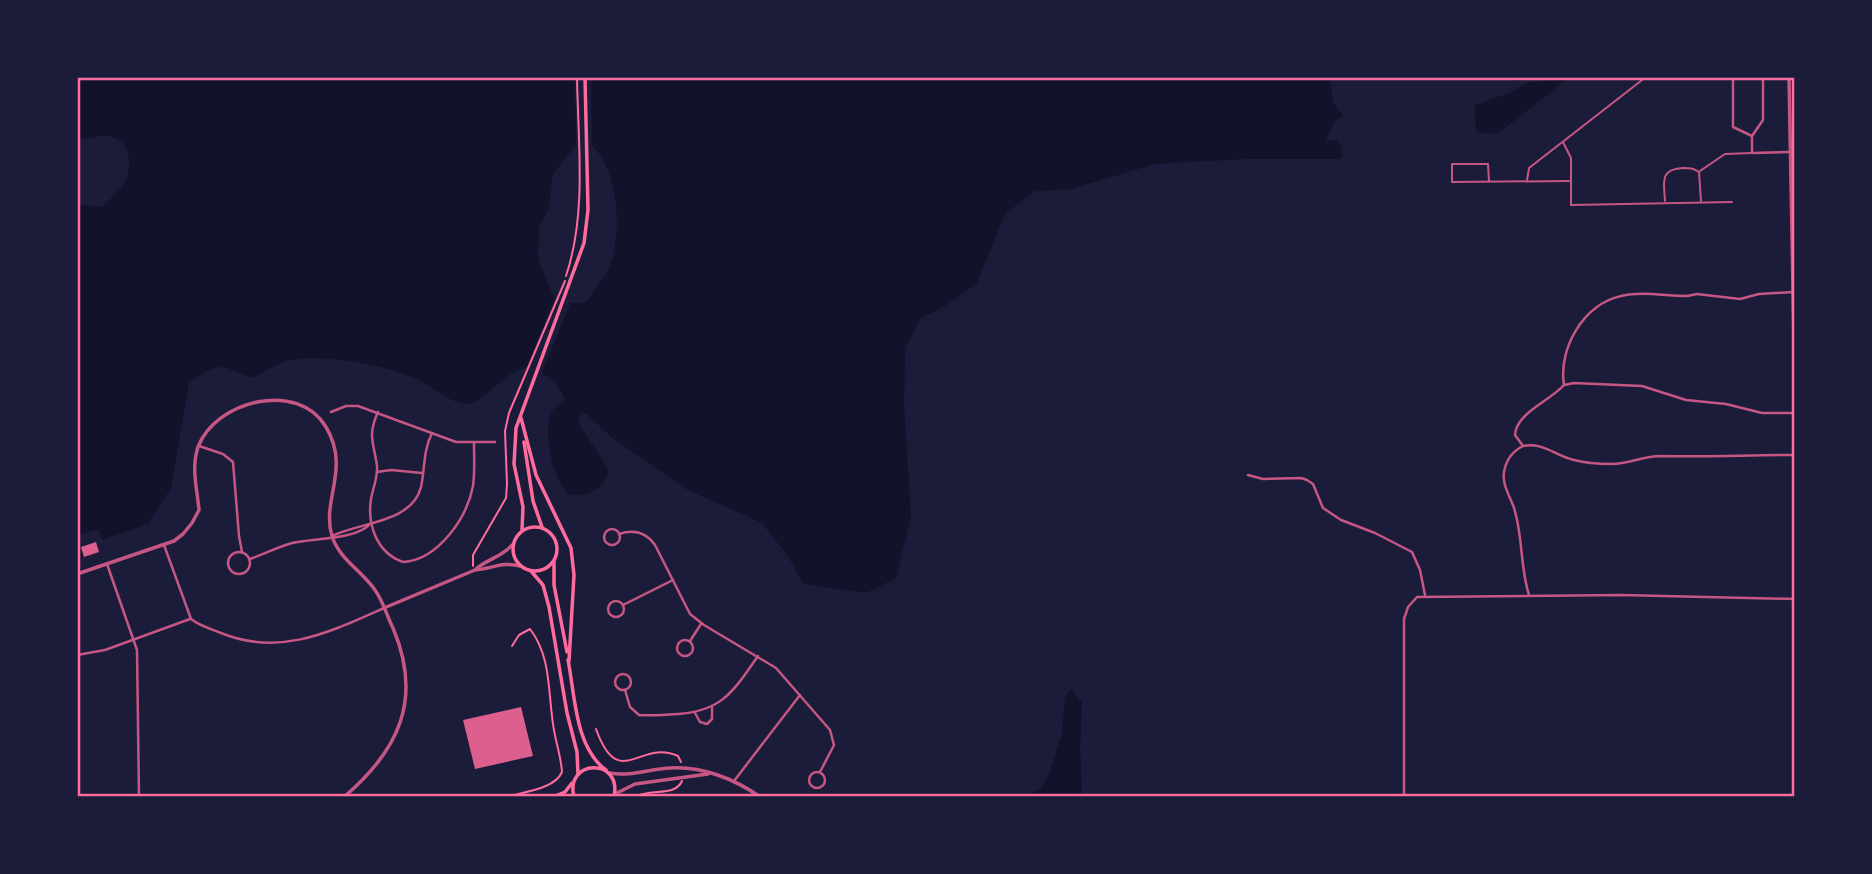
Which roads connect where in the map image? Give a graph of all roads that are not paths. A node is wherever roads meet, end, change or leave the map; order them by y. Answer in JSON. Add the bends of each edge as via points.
{"nodes":[{"id":1,"x":585,"y":77,"type":"edge"},
{"id":2,"x":1646,"y":77,"type":"edge"},
{"id":3,"x":1733,"y":77,"type":"edge"},
{"id":4,"x":1763,"y":77,"type":"edge"},
{"id":5,"x":1789,"y":77,"type":"edge"},
{"id":6,"x":1752,"y":135,"type":"junction"},
{"id":7,"x":1563,"y":142,"type":"junction"},
{"id":8,"x":1791,"y":151,"type":"edge"},
{"id":9,"x":1752,"y":153,"type":"junction"},
{"id":10,"x":1699,"y":172,"type":"junction"},
{"id":11,"x":1489,"y":181,"type":"junction"},
{"id":12,"x":1527,"y":181,"type":"junction"},
{"id":13,"x":1571,"y":181,"type":"junction"},
{"id":14,"x":1665,"y":202,"type":"junction"},
{"id":15,"x":1701,"y":202,"type":"junction"},
{"id":16,"x":1732,"y":202,"type":"dead end"},
{"id":17,"x":1793,"y":292,"type":"junction"},
{"id":18,"x":1564,"y":385,"type":"junction"},
{"id":19,"x":1795,"y":394,"type":"edge"},
{"id":20,"x":331,"y":412,"type":"dead end"},
{"id":21,"x":378,"y":412,"type":"junction"},
{"id":22,"x":1795,"y":413,"type":"edge"},
{"id":23,"x":520,"y":416,"type":"junction"},
{"id":24,"x":432,"y":433,"type":"junction"},
{"id":25,"x":523,"y":433,"type":"junction"},
{"id":26,"x":495,"y":442,"type":"dead end"},
{"id":27,"x":474,"y":443,"type":"junction"},
{"id":28,"x":198,"y":446,"type":"junction"},
{"id":29,"x":1523,"y":446,"type":"junction"},
{"id":30,"x":1795,"y":455,"type":"edge"},
{"id":31,"x":377,"y":472,"type":"junction"},
{"id":32,"x":423,"y":473,"type":"junction"},
{"id":33,"x":1248,"y":475,"type":"dead end"},
{"id":34,"x":371,"y":523,"type":"junction"},
{"id":35,"x":543,"y":528,"type":"junction"},
{"id":36,"x":522,"y":530,"type":"junction"},
{"id":37,"x":619,"y":534,"type":"junction"},
{"id":38,"x":332,"y":536,"type":"junction"},
{"id":39,"x":164,"y":545,"type":"junction"},
{"id":40,"x":512,"y":545,"type":"junction"},
{"id":41,"x":242,"y":552,"type":"junction"},
{"id":42,"x":250,"y":559,"type":"junction"},
{"id":43,"x":554,"y":561,"type":"junction"},
{"id":44,"x":107,"y":564,"type":"junction"},
{"id":45,"x":520,"y":566,"type":"junction"},
{"id":46,"x":475,"y":570,"type":"junction"},
{"id":47,"x":531,"y":571,"type":"junction"},
{"id":48,"x":77,"y":575,"type":"edge"},
{"id":49,"x":673,"y":580,"type":"junction"},
{"id":50,"x":1529,"y":595,"type":"junction"},
{"id":51,"x":1425,"y":596,"type":"junction"},
{"id":52,"x":1795,"y":598,"type":"edge"},
{"id":53,"x":623,"y":605,"type":"junction"},
{"id":54,"x":384,"y":608,"type":"junction"},
{"id":55,"x":191,"y":619,"type":"junction"},
{"id":56,"x":701,"y":623,"type":"junction"},
{"id":57,"x":134,"y":640,"type":"junction"},
{"id":58,"x":690,"y":641,"type":"junction"},
{"id":59,"x":77,"y":655,"type":"edge"},
{"id":60,"x":758,"y":656,"type":"junction"},
{"id":61,"x":569,"y":661,"type":"junction"},
{"id":62,"x":625,"y":690,"type":"junction"},
{"id":63,"x":801,"y":695,"type":"junction"},
{"id":64,"x":712,"y":707,"type":"junction"},
{"id":65,"x":695,"y":713,"type":"junction"},
{"id":66,"x":608,"y":772,"type":"junction"},
{"id":67,"x":820,"y":772,"type":"junction"},
{"id":68,"x":578,"y":774,"type":"junction"},
{"id":69,"x":715,"y":775,"type":"junction"},
{"id":70,"x":573,"y":781,"type":"junction"},
{"id":71,"x":734,"y":781,"type":"junction"},
{"id":72,"x":615,"y":795,"type":"edge"},
{"id":73,"x":756,"y":796,"type":"edge"},
{"id":74,"x":139,"y":797,"type":"edge"},
{"id":75,"x":344,"y":797,"type":"edge"},
{"id":76,"x":553,"y":797,"type":"edge"},
{"id":77,"x":574,"y":797,"type":"edge"},
{"id":78,"x":1404,"y":797,"type":"edge"}],
"edges":[{"from":1,"to":23,"type":"main road","via":[[588,209],[584,243]]},
{"from":2,"to":7,"type":"lane"},
{"from":3,"to":6,"type":"street","via":[[1733,127]]},
{"from":4,"to":6,"type":"street","via":[[1763,120]]},
{"from":5,"to":8,"type":"street"},
{"from":6,"to":9,"type":"street"},
{"from":7,"to":12,"type":"lane","via":[[1529,169]]},
{"from":7,"to":13,"type":"lane","via":[[1570,152]]},
{"from":8,"to":9,"type":"street"},
{"from":8,"to":17,"type":"street"},
{"from":9,"to":10,"type":"lane","via":[[1725,154]]},
{"from":10,"to":14,"type":"lane","via":[[1694,168],[1668,171]]},
{"from":10,"to":15,"type":"lane"},
{"from":11,"to":11,"type":"lane","via":[[1488,164],[1452,164],[1452,182]]},
{"from":11,"to":12,"type":"lane"},
{"from":12,"to":13,"type":"lane"},
{"from":13,"to":14,"type":"lane","via":[[1571,205]]},
{"from":14,"to":15,"type":"lane"},
{"from":15,"to":16,"type":"lane"},
{"from":17,"to":18,"type":"street","via":[[1729,300],[1697,294],[1615,298],[1580,322],[1567,350]]},
{"from":17,"to":19,"type":"street"},
{"from":18,"to":22,"type":"street","via":[[1634,385],[1686,400]]},
{"from":18,"to":29,"type":"street","via":[[1518,424],[1515,435]]},
{"from":20,"to":21,"type":"street","via":[[351,406]]},
{"from":21,"to":24,"type":"street"},
{"from":21,"to":31,"type":"street","via":[[371,439]]},
{"from":23,"to":25,"type":"main road"},
{"from":23,"to":36,"type":"main road","via":[[514,464],[523,507]]},
{"from":24,"to":27,"type":"street"},
{"from":24,"to":32,"type":"street"},
{"from":25,"to":35,"type":"main road","via":[[533,501]]},
{"from":25,"to":61,"type":"main road","via":[[536,475],[571,548]]},
{"from":26,"to":27,"type":"street"},
{"from":27,"to":34,"type":"street","via":[[471,495],[438,547],[413,561],[399,561],[380,545]]},
{"from":28,"to":38,"type":"street","via":[[225,416],[250,403],[279,400],[311,411],[326,427],[337,458]]},
{"from":28,"to":39,"type":"street","via":[[194,477],[199,510],[184,534]]},
{"from":28,"to":41,"type":"street","via":[[233,462]]},
{"from":29,"to":30,"type":"street","via":[[1543,446],[1572,460],[1612,464],[1660,456]]},
{"from":29,"to":50,"type":"street","via":[[1512,454],[1504,474]]},
{"from":31,"to":32,"type":"street"},
{"from":31,"to":34,"type":"street"},
{"from":32,"to":34,"type":"street","via":[[410,506]]},
{"from":33,"to":51,"type":"street","via":[[1263,480],[1307,480],[1323,508],[1412,552]]},
{"from":34,"to":38,"type":"street"},
{"from":35,"to":36,"type":"main road"},
{"from":35,"to":43,"type":"main road","via":[[557,544]]},
{"from":36,"to":40,"type":"main road"},
{"from":37,"to":37,"type":"street","via":[[614,545],[605,541],[608,530]]},
{"from":37,"to":49,"type":"street","via":[[632,531],[648,537]]},
{"from":38,"to":42,"type":"street","via":[[288,544]]},
{"from":38,"to":54,"type":"street"},
{"from":39,"to":44,"type":"street"},
{"from":39,"to":55,"type":"street"},
{"from":40,"to":45,"type":"main road"},
{"from":40,"to":46,"type":"street"},
{"from":41,"to":42,"type":"street"},
{"from":41,"to":42,"type":"street","via":[[229,557],[231,571],[245,573]]},
{"from":43,"to":47,"type":"main road"},
{"from":43,"to":61,"type":"main road","via":[[554,585]]},
{"from":44,"to":48,"type":"street"},
{"from":44,"to":57,"type":"street"},
{"from":45,"to":46,"type":"street","via":[[501,564]]},
{"from":45,"to":47,"type":"main road"},
{"from":46,"to":54,"type":"street"},
{"from":47,"to":68,"type":"main road","via":[[543,585],[550,607]]},
{"from":49,"to":53,"type":"street"},
{"from":49,"to":56,"type":"street","via":[[690,614]]},
{"from":50,"to":51,"type":"street"},
{"from":50,"to":52,"type":"street"},
{"from":51,"to":78,"type":"street","via":[[1412,601],[1404,619]]},
{"from":53,"to":53,"type":"street","via":[[620,615],[608,612],[612,601]]},
{"from":54,"to":55,"type":"street","via":[[323,635],[291,642],[244,641]]},
{"from":54,"to":75,"type":"street","via":[[405,666],[402,715],[386,754]]},
{"from":55,"to":57,"type":"street"},
{"from":56,"to":58,"type":"street"},
{"from":56,"to":60,"type":"street"},
{"from":57,"to":59,"type":"street"},
{"from":57,"to":74,"type":"street"},
{"from":58,"to":58,"type":"street","via":[[691,653],[680,654],[679,643]]},
{"from":60,"to":63,"type":"street"},
{"from":60,"to":64,"type":"street","via":[[731,692]]},
{"from":61,"to":66,"type":"main road","via":[[586,744],[595,763]]},
{"from":62,"to":62,"type":"street","via":[[615,683],[621,675],[631,680]]},
{"from":62,"to":65,"type":"street","via":[[630,707],[639,715]]},
{"from":63,"to":67,"type":"street","via":[[834,740]]},
{"from":63,"to":71,"type":"street"},
{"from":64,"to":65,"type":"street"},
{"from":64,"to":65,"type":"street","via":[[707,724]]},
{"from":66,"to":68,"type":"main road","via":[[588,768]]},
{"from":66,"to":69,"type":"street","via":[[630,775],[670,768]]},
{"from":66,"to":72,"type":"main road","via":[[614,779]]},
{"from":67,"to":67,"type":"street","via":[[824,783],[814,787],[810,775]]},
{"from":68,"to":70,"type":"main road"},
{"from":69,"to":71,"type":"street"},
{"from":69,"to":72,"type":"street","via":[[648,781],[627,786]]},
{"from":70,"to":76,"type":"main road","via":[[565,792]]},
{"from":70,"to":77,"type":"main road"},
{"from":71,"to":73,"type":"street"}]}
